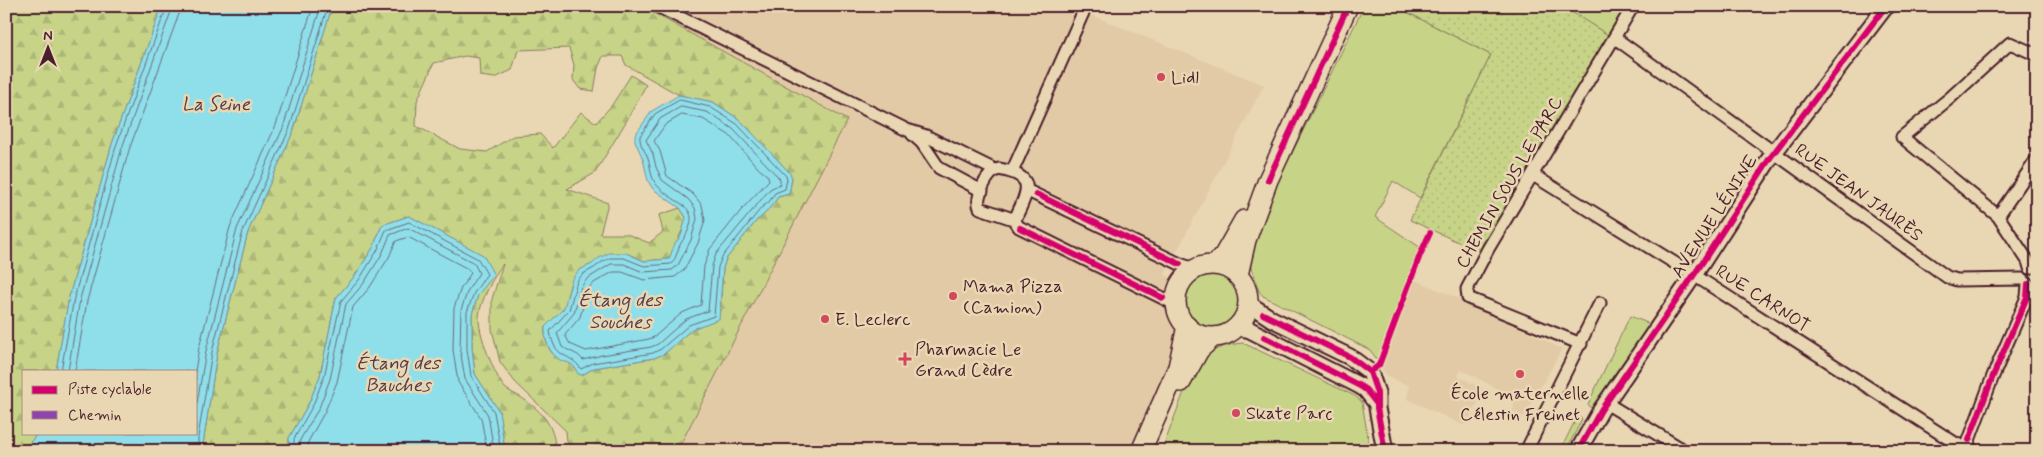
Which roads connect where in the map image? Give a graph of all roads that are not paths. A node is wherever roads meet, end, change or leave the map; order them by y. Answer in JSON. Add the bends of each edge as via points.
{"nodes":[{"id":1,"x":657,"y":6,"type":"edge"},
{"id":2,"x":1086,"y":6,"type":"edge"},
{"id":3,"x":1348,"y":6,"type":"edge"},
{"id":4,"x":1633,"y":6,"type":"edge"},
{"id":5,"x":1886,"y":6,"type":"edge"},
{"id":6,"x":1615,"y":38,"type":"junction"},
{"id":7,"x":2037,"y":55,"type":"edge"},
{"id":8,"x":907,"y":130,"type":"junction"},
{"id":9,"x":1774,"y":151,"type":"junction"},
{"id":10,"x":2037,"y":159,"type":"edge"},
{"id":11,"x":995,"y":170,"type":"junction"},
{"id":12,"x":1012,"y":172,"type":"junction"},
{"id":13,"x":1533,"y":175,"type":"junction"},
{"id":14,"x":1268,"y":180,"type":"junction"},
{"id":15,"x":982,"y":191,"type":"junction"},
{"id":16,"x":1028,"y":191,"type":"junction"},
{"id":17,"x":1998,"y":216,"type":"junction"},
{"id":18,"x":1013,"y":219,"type":"junction"},
{"id":19,"x":1215,"y":265,"type":"junction"},
{"id":20,"x":1194,"y":269,"type":"junction"},
{"id":21,"x":2034,"y":270,"type":"edge"},
{"id":22,"x":1238,"y":275,"type":"junction"},
{"id":23,"x":1694,"y":275,"type":"junction"},
{"id":24,"x":2029,"y":282,"type":"edge"},
{"id":25,"x":1600,"y":303,"type":"dead end"},
{"id":26,"x":1249,"y":304,"type":"junction"},
{"id":27,"x":1177,"y":305,"type":"junction"},
{"id":28,"x":1187,"y":326,"type":"junction"},
{"id":29,"x":1238,"y":327,"type":"junction"},
{"id":30,"x":1213,"y":337,"type":"junction"},
{"id":31,"x":1581,"y":344,"type":"junction"},
{"id":32,"x":1376,"y":403,"type":"junction"},
{"id":33,"x":1606,"y":403,"type":"junction"},
{"id":34,"x":1968,"y":450,"type":"edge"},
{"id":35,"x":1140,"y":451,"type":"edge"},
{"id":36,"x":1148,"y":451,"type":"edge"},
{"id":37,"x":1386,"y":451,"type":"edge"},
{"id":38,"x":1526,"y":451,"type":"edge"},
{"id":39,"x":1578,"y":451,"type":"edge"},
{"id":40,"x":1685,"y":451,"type":"edge"}],
"edges":[{"from":1,"to":8,"type":"street"},
{"from":2,"to":12,"type":"street"},
{"from":3,"to":14,"type":"main road"},
{"from":4,"to":6,"type":"street","name":"CHEMIN SOUS LE PARC"},
{"from":5,"to":9,"type":"street","name":"AVENUE LÉNINE"},
{"from":6,"to":9,"type":"street","name":"RUE JEAN JAURÈS"},
{"from":6,"to":13,"type":"street","name":"CHEMIN SOUS LE PARC"},
{"from":7,"to":17,"type":"street","via":[[2010,43],[1902,138]]},
{"from":8,"to":11,"type":"street"},
{"from":8,"to":15,"type":"street","via":[[922,143],[939,168]]},
{"from":9,"to":23,"type":"street","name":"AVENUE LÉNINE"},
{"from":9,"to":24,"type":"street","name":"RUE JEAN JAURÈS","via":[[1947,277]]},
{"from":10,"to":17,"type":"street"},
{"from":11,"to":12,"type":"street"},
{"from":11,"to":15,"type":"street"},
{"from":12,"to":16,"type":"street","via":[[1023,180]]},
{"from":13,"to":23,"type":"street","name":"RUE CARNOT"},
{"from":13,"to":31,"type":"street","name":"CHEMIN SOUS LE PARC","via":[[1467,289],[1468,298]]},
{"from":14,"to":19,"type":"main road"},
{"from":14,"to":22,"type":"main road","via":[[1246,240]]},
{"from":15,"to":18,"type":"street","via":[[978,201],[980,208]]},
{"from":16,"to":18,"type":"street"},
{"from":16,"to":20,"type":"street"},
{"from":17,"to":21,"type":"street"},
{"from":18,"to":27,"type":"street","via":[[1019,227]]},
{"from":19,"to":20,"type":"main road"},
{"from":19,"to":22,"type":"main road"},
{"from":20,"to":27,"type":"main road","via":[[1180,286]]},
{"from":21,"to":24,"type":"street","via":[[2024,271]]},
{"from":22,"to":26,"type":"main road","via":[[1246,287]]},
{"from":23,"to":33,"type":"street","name":"AVENUE LÉNINE"},
{"from":23,"to":34,"type":"street","name":"RUE CARNOT"},
{"from":24,"to":34,"type":"street","via":[[2027,297],[1989,384]]},
{"from":25,"to":31,"type":"street"},
{"from":26,"to":29,"type":"main road"},
{"from":26,"to":32,"type":"street","via":[[1366,367],[1374,381]]},
{"from":27,"to":28,"type":"main road"},
{"from":28,"to":30,"type":"main road","via":[[1200,335]]},
{"from":28,"to":35,"type":"main road","via":[[1178,367]]},
{"from":29,"to":30,"type":"main road"},
{"from":29,"to":32,"type":"street","via":[[1250,330],[1360,386]]},
{"from":30,"to":36,"type":"main road","via":[[1199,350],[1185,374]]},
{"from":31,"to":38,"type":"street"},
{"from":32,"to":37,"type":"street"},
{"from":33,"to":39,"type":"street","name":"AVENUE LÉNINE"},
{"from":33,"to":40,"type":"street"}]}
